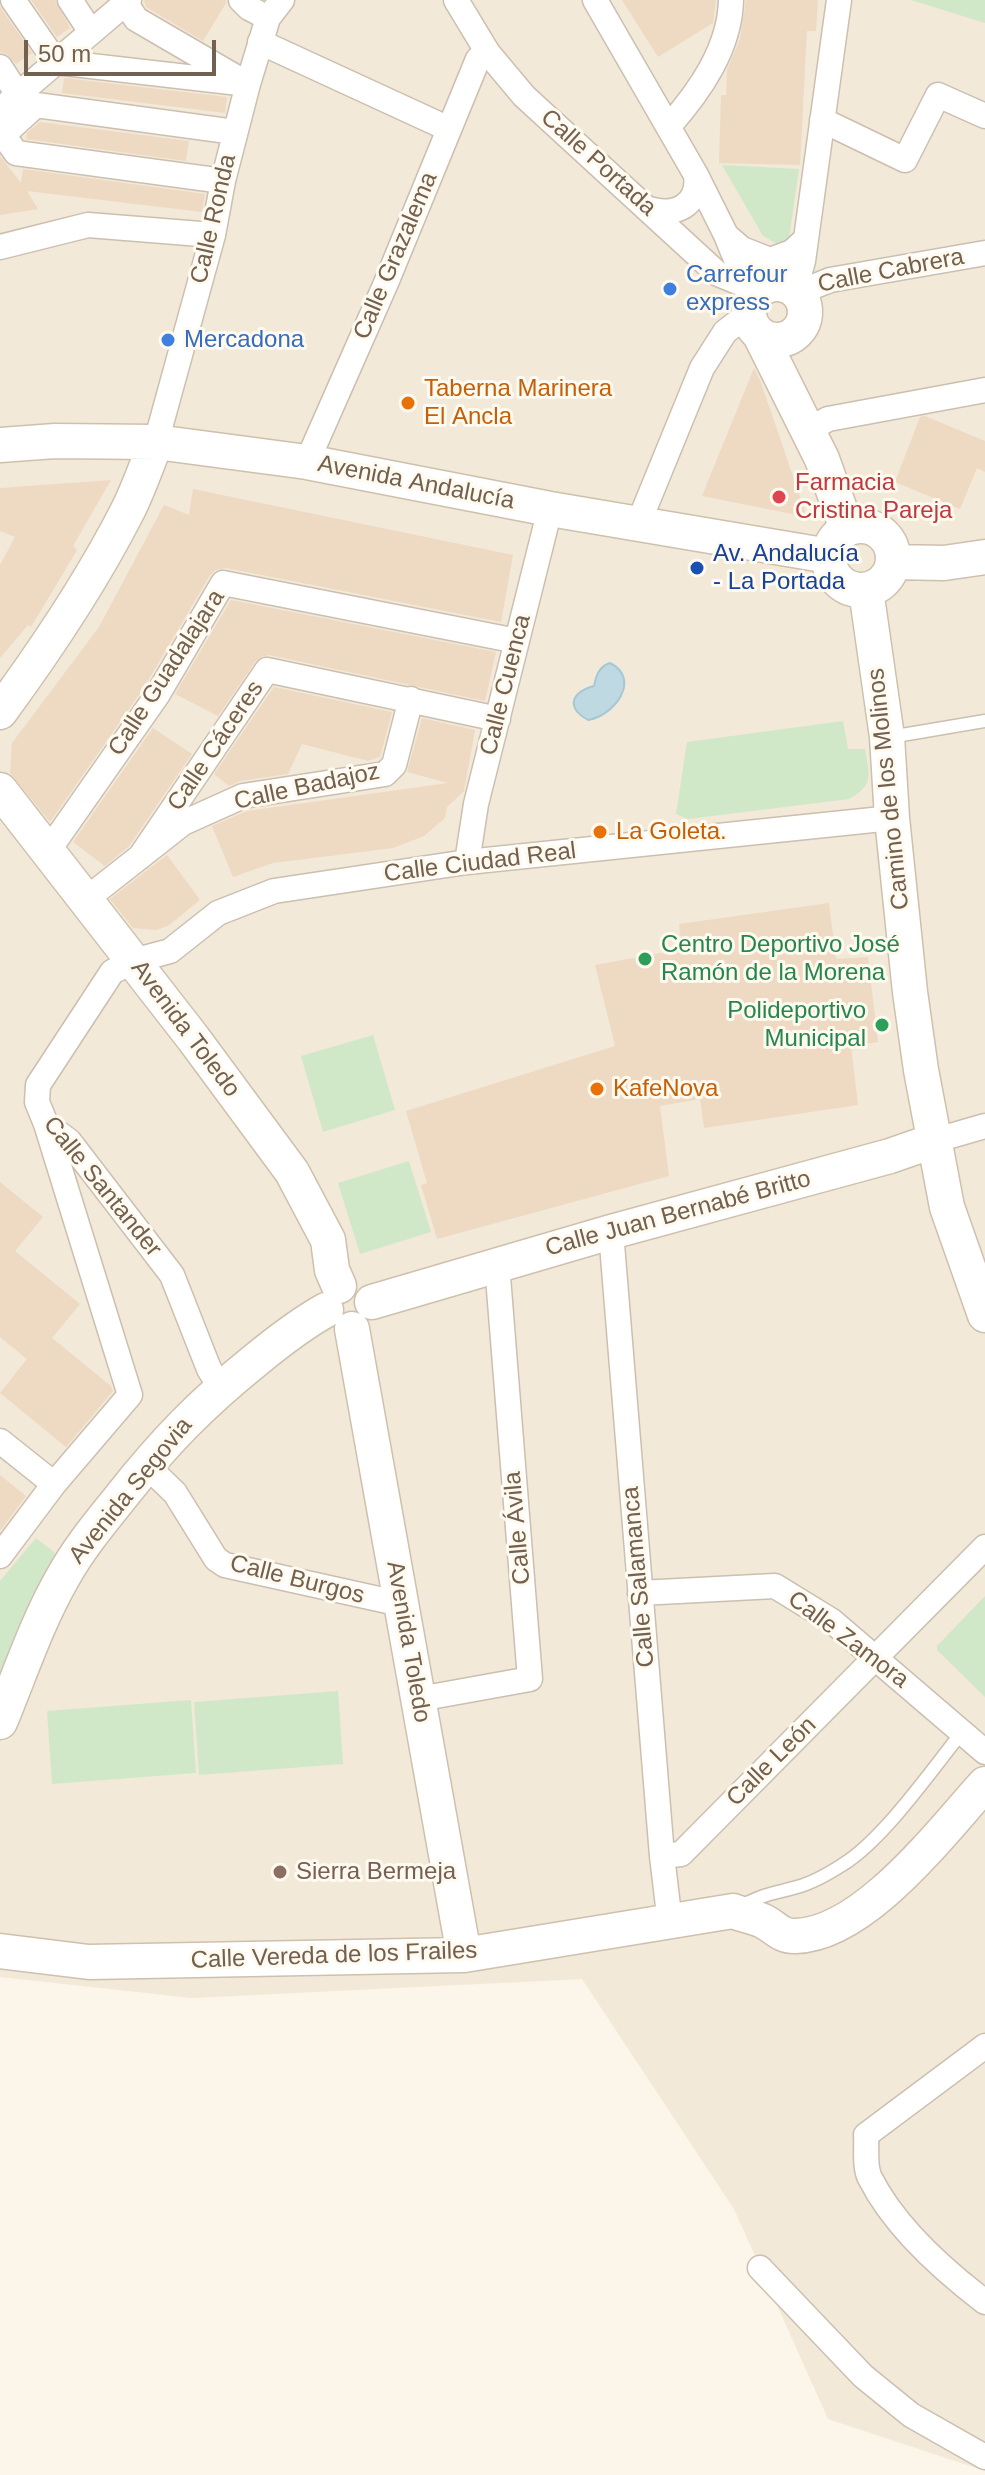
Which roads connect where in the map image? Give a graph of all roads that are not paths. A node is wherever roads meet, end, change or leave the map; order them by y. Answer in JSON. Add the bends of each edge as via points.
{"nodes":[{"id":1,"x":13,"y":0,"type":"edge"},
{"id":2,"x":70,"y":0,"type":"edge"},
{"id":3,"x":241,"y":0,"type":"edge"},
{"id":4,"x":456,"y":0,"type":"edge"},
{"id":5,"x":595,"y":0,"type":"edge"},
{"id":6,"x":731,"y":0,"type":"edge"},
{"id":7,"x":839,"y":0,"type":"edge"},
{"id":8,"x":126,"y":1,"type":"edge"},
{"id":9,"x":275,"y":9,"type":"edge"},
{"id":10,"x":91,"y":32,"type":"junction"},
{"id":11,"x":260,"y":42,"type":"junction"},
{"id":12,"x":488,"y":53,"type":"junction"},
{"id":13,"x":56,"y":62,"type":"junction"},
{"id":14,"x":0,"y":67,"type":"edge"},
{"id":15,"x":248,"y":84,"type":"junction"},
{"id":16,"x":10,"y":103,"type":"edge"},
{"id":17,"x":985,"y":116,"type":"edge"},
{"id":18,"x":822,"y":120,"type":"junction"},
{"id":19,"x":669,"y":126,"type":"junction"},
{"id":20,"x":449,"y":129,"type":"junction"},
{"id":21,"x":235,"y":132,"type":"junction"},
{"id":22,"x":2,"y":133,"type":"edge"},
{"id":23,"x":696,"y":175,"type":"junction"},
{"id":24,"x":223,"y":181,"type":"junction"},
{"id":25,"x":649,"y":209,"type":"junction"},
{"id":26,"x":213,"y":235,"type":"junction"},
{"id":27,"x":726,"y":235,"type":"junction"},
{"id":28,"x":806,"y":239,"type":"junction"},
{"id":29,"x":0,"y":247,"type":"edge"},
{"id":30,"x":985,"y":253,"type":"edge"},
{"id":31,"x":767,"y":300,"type":"junction"},
{"id":32,"x":985,"y":390,"type":"edge"},
{"id":33,"x":156,"y":442,"type":"junction"},
{"id":34,"x":818,"y":443,"type":"junction"},
{"id":35,"x":0,"y":445,"type":"edge"},
{"id":36,"x":307,"y":462,"type":"junction"},
{"id":37,"x":550,"y":509,"type":"junction"},
{"id":38,"x":639,"y":522,"type":"junction"},
{"id":39,"x":838,"y":542,"type":"junction"},
{"id":40,"x":985,"y":557,"type":"edge"},
{"id":41,"x":893,"y":562,"type":"junction"},
{"id":42,"x":866,"y":590,"type":"junction"},
{"id":43,"x":517,"y":641,"type":"junction"},
{"id":44,"x":411,"y":699,"type":"junction"},
{"id":45,"x":0,"y":712,"type":"edge"},
{"id":46,"x":498,"y":719,"type":"junction"},
{"id":47,"x":985,"y":721,"type":"edge"},
{"id":48,"x":887,"y":737,"type":"junction"},
{"id":49,"x":0,"y":790,"type":"edge"},
{"id":50,"x":892,"y":818,"type":"junction"},
{"id":51,"x":48,"y":851,"type":"junction"},
{"id":52,"x":140,"y":857,"type":"junction"},
{"id":53,"x":467,"y":862,"type":"junction"},
{"id":54,"x":85,"y":900,"type":"junction"},
{"id":55,"x":133,"y":961,"type":"junction"},
{"id":56,"x":46,"y":1124,"type":"junction"},
{"id":57,"x":985,"y":1126,"type":"edge"},
{"id":58,"x":933,"y":1141,"type":"junction"},
{"id":59,"x":611,"y":1232,"type":"junction"},
{"id":60,"x":497,"y":1264,"type":"junction"},
{"id":61,"x":339,"y":1308,"type":"junction"},
{"id":62,"x":985,"y":1315,"type":"edge"},
{"id":63,"x":221,"y":1388,"type":"junction"},
{"id":64,"x":0,"y":1441,"type":"edge"},
{"id":65,"x":146,"y":1465,"type":"junction"},
{"id":66,"x":54,"y":1484,"type":"junction"},
{"id":67,"x":985,"y":1547,"type":"edge"},
{"id":68,"x":0,"y":1556,"type":"edge"},
{"id":69,"x":640,"y":1593,"type":"junction"},
{"id":70,"x":401,"y":1604,"type":"junction"},
{"id":71,"x":877,"y":1658,"type":"junction"},
{"id":72,"x":419,"y":1699,"type":"junction"},
{"id":73,"x":0,"y":1722,"type":"edge"},
{"id":74,"x":962,"y":1732,"type":"junction"},
{"id":75,"x":985,"y":1752,"type":"edge"},
{"id":76,"x":985,"y":1784,"type":"edge"},
{"id":77,"x":662,"y":1856,"type":"junction"},
{"id":78,"x":733,"y":1911,"type":"junction"},
{"id":79,"x":670,"y":1923,"type":"junction"},
{"id":80,"x":0,"y":1951,"type":"edge"},
{"id":81,"x":464,"y":1955,"type":"junction"},
{"id":82,"x":985,"y":2046,"type":"edge"},
{"id":83,"x":760,"y":2268,"type":"dead end"},
{"id":84,"x":985,"y":2302,"type":"edge"},
{"id":85,"x":985,"y":2457,"type":"edge"}],
"edges":[{"from":1,"to":13,"type":"street"},
{"from":2,"to":10,"type":"street"},
{"from":3,"to":9,"type":"street","via":[[249,8]]},
{"from":4,"to":12,"type":"street","name":"Calle Portada"},
{"from":5,"to":19,"type":"street"},
{"from":6,"to":19,"type":"street","via":[[731,18],[712,67]]},
{"from":7,"to":18,"type":"street"},
{"from":8,"to":10,"type":"street"},
{"from":8,"to":15,"type":"street","via":[[136,19]]},
{"from":9,"to":11,"type":"street","name":"Calle Ronda"},
{"from":10,"to":13,"type":"street"},
{"from":11,"to":15,"type":"street","name":"Calle Ronda"},
{"from":11,"to":20,"type":"street"},
{"from":12,"to":20,"type":"street","name":"Calle Grazalema","via":[[478,59]]},
{"from":12,"to":25,"type":"street","name":"Calle Portada","via":[[524,96]]},
{"from":13,"to":15,"type":"street"},
{"from":13,"to":16,"type":"street"},
{"from":14,"to":16,"type":"street"},
{"from":15,"to":21,"type":"street","name":"Calle Ronda"},
{"from":17,"to":18,"type":"street","via":[[938,95],[905,160]]},
{"from":18,"to":28,"type":"street"},
{"from":19,"to":23,"type":"street"},
{"from":20,"to":36,"type":"street","name":"Calle Grazalema"},
{"from":21,"to":22,"type":"street","via":[[36,105]]},
{"from":21,"to":24,"type":"street","name":"Calle Ronda"},
{"from":22,"to":24,"type":"street","via":[[16,153]]},
{"from":23,"to":25,"type":"street","via":[[695,195],[688,205],[662,213]]},
{"from":23,"to":27,"type":"street"},
{"from":24,"to":26,"type":"street","name":"Calle Ronda"},
{"from":25,"to":31,"type":"street","name":"Calle Portada","via":[[718,274]]},
{"from":26,"to":29,"type":"street","via":[[88,225]]},
{"from":26,"to":33,"type":"street","name":"Calle Ronda"},
{"from":27,"to":28,"type":"street","via":[[742,249],[770,260],[792,252]]},
{"from":27,"to":31,"type":"street"},
{"from":28,"to":31,"type":"street","via":[[800,276]]},
{"from":30,"to":31,"type":"street","name":"Calle Cabrera","via":[[830,280]]},
{"from":31,"to":34,"type":"street"},
{"from":31,"to":34,"type":"street","via":[[777,340],[794,334]]},
{"from":31,"to":38,"type":"street","name":"Calle Cabrera","via":[[725,332],[702,368]]},
{"from":32,"to":34,"type":"street","via":[[828,419]]},
{"from":33,"to":35,"type":"street","name":"Avenida Andalucía"},
{"from":33,"to":36,"type":"street","name":"Avenida Andalucía"},
{"from":33,"to":45,"type":"street","via":[[95,571]]},
{"from":34,"to":39,"type":"street"},
{"from":36,"to":37,"type":"street","name":"Avenida Andalucía"},
{"from":37,"to":38,"type":"street","name":"Avenida Andalucía"},
{"from":37,"to":43,"type":"street","name":"Calle Cuenca"},
{"from":38,"to":39,"type":"street","name":"Avenida Andalucía"},
{"from":39,"to":41,"type":"street","via":[[856,525],[876,528],[890,542]]},
{"from":39,"to":42,"type":"street","via":[[829,565],[839,581]]},
{"from":40,"to":41,"type":"street"},
{"from":41,"to":42,"type":"street","via":[[884,580]]},
{"from":42,"to":48,"type":"street","name":"Camino de los Molinos"},
{"from":43,"to":46,"type":"street","name":"Calle Cuenca"},
{"from":43,"to":51,"type":"street","name":"Calle Guadalajara","via":[[223,583],[158,694]]},
{"from":44,"to":46,"type":"street","name":"Calle Cáceres"},
{"from":44,"to":52,"type":"street","name":"Calle Badajoz","via":[[394,765],[385,774],[243,796],[183,823]]},
{"from":44,"to":52,"type":"street","name":"Calle Cáceres","via":[[267,670]]},
{"from":46,"to":53,"type":"street","name":"Calle Cuenca"},
{"from":47,"to":48,"type":"lane"},
{"from":48,"to":50,"type":"street","name":"Camino de los Molinos"},
{"from":49,"to":51,"type":"street","name":"Avenida Toledo"},
{"from":50,"to":53,"type":"street","name":"Calle Ciudad Real"},
{"from":50,"to":58,"type":"street","name":"Camino de los Molinos","via":[[910,992]]},
{"from":51,"to":54,"type":"street","name":"Avenida Toledo"},
{"from":52,"to":54,"type":"street","name":"Calle Badajoz"},
{"from":53,"to":55,"type":"street","name":"Calle Ciudad Real","via":[[274,891],[218,913],[170,951]]},
{"from":54,"to":55,"type":"street","name":"Avenida Toledo"},
{"from":55,"to":56,"type":"street","name":"Calle Santander","via":[[112,972],[38,1085],[37,1102]]},
{"from":55,"to":61,"type":"street","name":"Avenida Toledo","via":[[292,1172],[328,1240]]},
{"from":56,"to":63,"type":"street","name":"Calle Santander","via":[[69,1141],[172,1275]]},
{"from":56,"to":66,"type":"street","via":[[130,1395]]},
{"from":57,"to":58,"type":"street","name":"Calle Juan Bernabé Britto"},
{"from":58,"to":59,"type":"street","name":"Calle Juan Bernabé Britto"},
{"from":58,"to":62,"type":"street","name":"Camino de los Molinos","via":[[947,1207]]},
{"from":59,"to":60,"type":"street","name":"Calle Juan Bernabé Britto"},
{"from":59,"to":69,"type":"street","name":"Calle Salamanca"},
{"from":60,"to":61,"type":"street","name":"Calle Juan Bernabé Britto","via":[[372,1302],[353,1284]]},
{"from":60,"to":72,"type":"street","name":"Calle Ávila","via":[[530,1679]]},
{"from":61,"to":63,"type":"street","name":"Avenida Segovia","via":[[283,1338]]},
{"from":61,"to":70,"type":"street","name":"Avenida Toledo"},
{"from":63,"to":65,"type":"street","name":"Avenida Segovia"},
{"from":64,"to":66,"type":"street"},
{"from":65,"to":70,"type":"street","name":"Calle Burgos","via":[[175,1493],[225,1565]]},
{"from":65,"to":73,"type":"street","name":"Avenida Segovia","via":[[62,1577]]},
{"from":66,"to":68,"type":"street"},
{"from":67,"to":71,"type":"street","name":"Calle León"},
{"from":69,"to":71,"type":"street","name":"Calle Zamora","via":[[775,1586],[832,1621]]},
{"from":69,"to":77,"type":"street","name":"Calle Salamanca"},
{"from":70,"to":72,"type":"street","name":"Avenida Toledo"},
{"from":71,"to":74,"type":"street","name":"Calle Zamora"},
{"from":71,"to":77,"type":"street","name":"Calle León","via":[[681,1854]]},
{"from":72,"to":81,"type":"street","name":"Avenida Toledo"},
{"from":74,"to":75,"type":"street","name":"Calle Zamora"},
{"from":74,"to":78,"type":"lane","via":[[867,1845],[844,1864]]},
{"from":76,"to":78,"type":"street","via":[[894,1884],[828,1929],[781,1934]]},
{"from":77,"to":79,"type":"street","name":"Calle Salamanca"},
{"from":78,"to":79,"type":"street","name":"Calle Vereda de los Frailes"},
{"from":79,"to":81,"type":"street","name":"Calle Vereda de los Frailes"},
{"from":80,"to":81,"type":"street","name":"Calle Vereda de los Frailes","via":[[89,1962]]},
{"from":82,"to":84,"type":"street","via":[[866,2135],[868,2176],[905,2230]]},
{"from":83,"to":85,"type":"street","via":[[863,2376],[911,2415]]}]}
